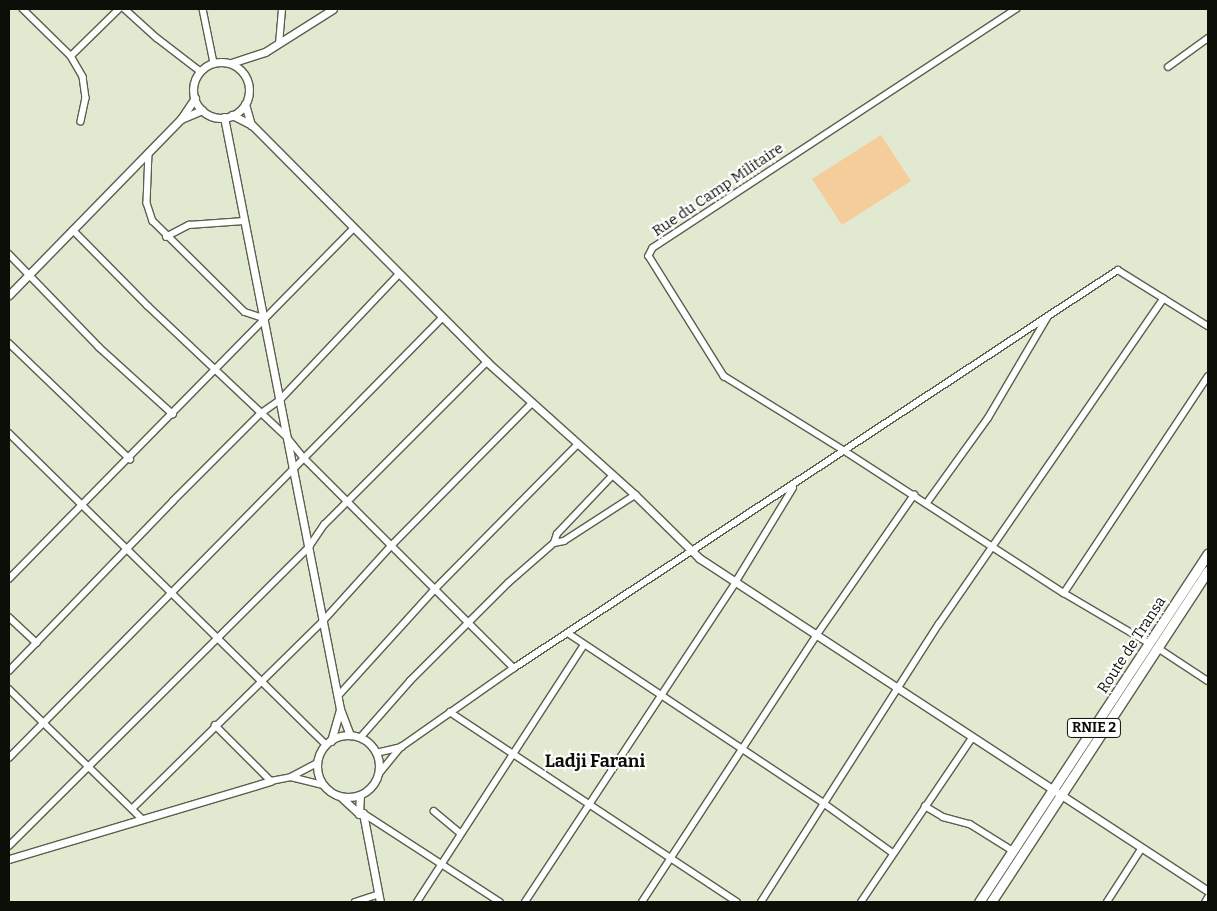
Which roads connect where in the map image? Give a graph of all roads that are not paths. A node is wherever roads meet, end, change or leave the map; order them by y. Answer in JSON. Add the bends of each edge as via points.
{"nodes":[{"id":1,"x":23,"y":9,"type":"edge"},
{"id":2,"x":119,"y":9,"type":"edge"},
{"id":3,"x":125,"y":9,"type":"edge"},
{"id":4,"x":203,"y":9,"type":"edge"},
{"id":5,"x":282,"y":9,"type":"edge"},
{"id":6,"x":333,"y":9,"type":"edge"},
{"id":7,"x":1017,"y":9,"type":"edge"},
{"id":8,"x":1208,"y":38,"type":"edge"},
{"id":9,"x":279,"y":44,"type":"junction"},
{"id":10,"x":72,"y":56,"type":"junction"},
{"id":11,"x":250,"y":59,"type":"junction"},
{"id":12,"x":214,"y":62,"type":"junction"},
{"id":13,"x":230,"y":63,"type":"junction"},
{"id":14,"x":1168,"y":67,"type":"dead end"},
{"id":15,"x":200,"y":71,"type":"junction"},
{"id":16,"x":245,"y":75,"type":"junction"},
{"id":17,"x":194,"y":98,"type":"junction"},
{"id":18,"x":245,"y":104,"type":"junction"},
{"id":19,"x":202,"y":110,"type":"junction"},
{"id":20,"x":232,"y":115,"type":"junction"},
{"id":21,"x":224,"y":117,"type":"junction"},
{"id":22,"x":181,"y":119,"type":"junction"},
{"id":23,"x":81,"y":121,"type":"dead end"},
{"id":24,"x":252,"y":126,"type":"junction"},
{"id":25,"x":149,"y":153,"type":"junction"},
{"id":26,"x":244,"y":221,"type":"junction"},
{"id":27,"x":354,"y":229,"type":"junction"},
{"id":28,"x":73,"y":230,"type":"junction"},
{"id":29,"x":166,"y":236,"type":"junction"},
{"id":30,"x":9,"y":254,"type":"edge"},
{"id":31,"x":29,"y":274,"type":"junction"},
{"id":32,"x":399,"y":274,"type":"junction"},
{"id":33,"x":9,"y":295,"type":"edge"},
{"id":34,"x":1163,"y":299,"type":"junction"},
{"id":35,"x":1048,"y":316,"type":"junction"},
{"id":36,"x":442,"y":318,"type":"junction"},
{"id":37,"x":264,"y":319,"type":"junction"},
{"id":38,"x":1208,"y":326,"type":"edge"},
{"id":39,"x":9,"y":343,"type":"edge"},
{"id":40,"x":487,"y":362,"type":"junction"},
{"id":41,"x":216,"y":371,"type":"junction"},
{"id":42,"x":1208,"y":376,"type":"edge"},
{"id":43,"x":280,"y":400,"type":"junction"},
{"id":44,"x":531,"y":404,"type":"junction"},
{"id":45,"x":173,"y":414,"type":"junction"},
{"id":46,"x":260,"y":414,"type":"junction"},
{"id":47,"x":9,"y":433,"type":"edge"},
{"id":48,"x":287,"y":437,"type":"junction"},
{"id":49,"x":577,"y":445,"type":"junction"},
{"id":50,"x":845,"y":450,"type":"junction"},
{"id":51,"x":304,"y":458,"type":"junction"},
{"id":52,"x":130,"y":459,"type":"junction"},
{"id":53,"x":294,"y":472,"type":"junction"},
{"id":54,"x":612,"y":476,"type":"junction"},
{"id":55,"x":794,"y":486,"type":"junction"},
{"id":56,"x":635,"y":495,"type":"junction"},
{"id":57,"x":914,"y":495,"type":"junction"},
{"id":58,"x":348,"y":501,"type":"junction"},
{"id":59,"x":926,"y":504,"type":"junction"},
{"id":60,"x":83,"y":505,"type":"junction"},
{"id":61,"x":554,"y":543,"type":"junction"},
{"id":62,"x":392,"y":545,"type":"junction"},
{"id":63,"x":992,"y":546,"type":"junction"},
{"id":64,"x":128,"y":548,"type":"junction"},
{"id":65,"x":309,"y":548,"type":"junction"},
{"id":66,"x":691,"y":552,"type":"junction"},
{"id":67,"x":1208,"y":553,"type":"edge"},
{"id":68,"x":10,"y":576,"type":"edge"},
{"id":69,"x":1207,"y":576,"type":"edge"},
{"id":70,"x":735,"y":583,"type":"junction"},
{"id":71,"x":434,"y":589,"type":"junction"},
{"id":72,"x":172,"y":593,"type":"junction"},
{"id":73,"x":1064,"y":594,"type":"junction"},
{"id":74,"x":9,"y":617,"type":"edge"},
{"id":75,"x":323,"y":621,"type":"junction"},
{"id":76,"x":468,"y":622,"type":"junction"},
{"id":77,"x":568,"y":633,"type":"junction"},
{"id":78,"x":816,"y":636,"type":"junction"},
{"id":79,"x":215,"y":638,"type":"junction"},
{"id":80,"x":37,"y":643,"type":"junction"},
{"id":81,"x":584,"y":645,"type":"junction"},
{"id":82,"x":1154,"y":645,"type":"junction"},
{"id":83,"x":514,"y":668,"type":"junction"},
{"id":84,"x":9,"y":671,"type":"edge"},
{"id":85,"x":1208,"y":680,"type":"edge"},
{"id":86,"x":260,"y":681,"type":"junction"},
{"id":87,"x":9,"y":689,"type":"edge"},
{"id":88,"x":899,"y":690,"type":"junction"},
{"id":89,"x":662,"y":695,"type":"junction"},
{"id":90,"x":338,"y":696,"type":"junction"},
{"id":91,"x":340,"y":709,"type":"junction"},
{"id":92,"x":450,"y":712,"type":"junction"},
{"id":93,"x":44,"y":723,"type":"junction"},
{"id":94,"x":215,"y":725,"type":"junction"},
{"id":95,"x":350,"y":736,"type":"junction"},
{"id":96,"x":360,"y":738,"type":"junction"},
{"id":97,"x":972,"y":738,"type":"junction"},
{"id":98,"x":328,"y":743,"type":"junction"},
{"id":99,"x":402,"y":747,"type":"junction"},
{"id":100,"x":741,"y":749,"type":"junction"},
{"id":101,"x":376,"y":753,"type":"junction"},
{"id":102,"x":511,"y":755,"type":"junction"},
{"id":103,"x":9,"y":758,"type":"edge"},
{"id":104,"x":317,"y":762,"type":"junction"},
{"id":105,"x":87,"y":765,"type":"junction"},
{"id":106,"x":378,"y":775,"type":"junction"},
{"id":107,"x":291,"y":777,"type":"junction"},
{"id":108,"x":271,"y":781,"type":"junction"},
{"id":109,"x":324,"y":785,"type":"junction"},
{"id":110,"x":1057,"y":793,"type":"junction"},
{"id":111,"x":360,"y":795,"type":"junction"},
{"id":112,"x":341,"y":796,"type":"junction"},
{"id":113,"x":589,"y":804,"type":"junction"},
{"id":114,"x":825,"y":804,"type":"junction"},
{"id":115,"x":926,"y":806,"type":"junction"},
{"id":116,"x":132,"y":809,"type":"junction"},
{"id":117,"x":434,"y":811,"type":"dead end"},
{"id":118,"x":361,"y":814,"type":"junction"},
{"id":119,"x":142,"y":819,"type":"junction"},
{"id":120,"x":460,"y":834,"type":"junction"},
{"id":121,"x":9,"y":846,"type":"edge"},
{"id":122,"x":1142,"y":848,"type":"junction"},
{"id":123,"x":1013,"y":851,"type":"junction"},
{"id":124,"x":893,"y":853,"type":"junction"},
{"id":125,"x":670,"y":857,"type":"junction"},
{"id":126,"x":9,"y":859,"type":"edge"},
{"id":127,"x":442,"y":863,"type":"junction"},
{"id":128,"x":1208,"y":891,"type":"edge"},
{"id":129,"x":379,"y":894,"type":"junction"},
{"id":130,"x":1208,"y":897,"type":"edge"},
{"id":131,"x":355,"y":902,"type":"edge"},
{"id":132,"x":380,"y":902,"type":"edge"},
{"id":133,"x":417,"y":902,"type":"edge"},
{"id":134,"x":500,"y":902,"type":"edge"},
{"id":135,"x":525,"y":902,"type":"edge"},
{"id":136,"x":642,"y":902,"type":"edge"},
{"id":137,"x":737,"y":902,"type":"edge"},
{"id":138,"x":761,"y":902,"type":"edge"},
{"id":139,"x":861,"y":902,"type":"edge"},
{"id":140,"x":979,"y":902,"type":"edge"},
{"id":141,"x":991,"y":902,"type":"edge"},
{"id":142,"x":1107,"y":902,"type":"edge"},
{"id":143,"x":1205,"y":902,"type":"edge"}],
"edges":[{"from":1,"to":10,"type":"street"},
{"from":2,"to":10,"type":"street"},
{"from":3,"to":15,"type":"street"},
{"from":4,"to":12,"type":"street"},
{"from":5,"to":9,"type":"street"},
{"from":6,"to":9,"type":"street"},
{"from":7,"to":50,"type":"street","name":"Rue du Camp Militaire","via":[[653,248],[649,256],[717,370]]},
{"from":8,"to":14,"type":"street"},
{"from":9,"to":11,"type":"street"},
{"from":10,"to":23,"type":"street","via":[[86,88]]},
{"from":11,"to":13,"type":"street"},
{"from":11,"to":16,"type":"street"},
{"from":12,"to":13,"type":"street"},
{"from":12,"to":15,"type":"street"},
{"from":13,"to":16,"type":"street"},
{"from":15,"to":17,"type":"street","via":[[194,83]]},
{"from":16,"to":18,"type":"street","via":[[249,90]]},
{"from":17,"to":19,"type":"street"},
{"from":17,"to":22,"type":"street"},
{"from":18,"to":20,"type":"street"},
{"from":18,"to":24,"type":"street"},
{"from":19,"to":21,"type":"street"},
{"from":19,"to":22,"type":"street"},
{"from":20,"to":21,"type":"street"},
{"from":20,"to":24,"type":"street"},
{"from":21,"to":26,"type":"street"},
{"from":22,"to":25,"type":"street"},
{"from":24,"to":27,"type":"street"},
{"from":25,"to":28,"type":"street"},
{"from":25,"to":29,"type":"street","via":[[148,211]]},
{"from":26,"to":29,"type":"street","via":[[189,225]]},
{"from":26,"to":37,"type":"street"},
{"from":27,"to":32,"type":"street"},
{"from":27,"to":37,"type":"street"},
{"from":28,"to":31,"type":"street"},
{"from":28,"to":41,"type":"street"},
{"from":29,"to":37,"type":"street","via":[[245,312]]},
{"from":30,"to":31,"type":"street"},
{"from":31,"to":33,"type":"street"},
{"from":31,"to":45,"type":"street","via":[[99,347]]},
{"from":32,"to":36,"type":"street"},
{"from":32,"to":43,"type":"street"},
{"from":34,"to":35,"type":"street","via":[[1118,270]]},
{"from":34,"to":38,"type":"street"},
{"from":34,"to":63,"type":"street"},
{"from":35,"to":50,"type":"street"},
{"from":35,"to":59,"type":"street","via":[[988,418]]},
{"from":36,"to":40,"type":"street"},
{"from":36,"to":51,"type":"street"},
{"from":37,"to":41,"type":"street"},
{"from":37,"to":43,"type":"street"},
{"from":39,"to":52,"type":"street"},
{"from":40,"to":44,"type":"street"},
{"from":40,"to":58,"type":"street"},
{"from":41,"to":45,"type":"street"},
{"from":41,"to":46,"type":"street"},
{"from":42,"to":73,"type":"street"},
{"from":43,"to":46,"type":"street"},
{"from":43,"to":48,"type":"street"},
{"from":44,"to":49,"type":"street"},
{"from":44,"to":62,"type":"street"},
{"from":45,"to":52,"type":"street"},
{"from":46,"to":48,"type":"street"},
{"from":46,"to":64,"type":"street"},
{"from":47,"to":60,"type":"street"},
{"from":48,"to":51,"type":"street"},
{"from":48,"to":53,"type":"street"},
{"from":49,"to":54,"type":"street"},
{"from":49,"to":71,"type":"street"},
{"from":50,"to":55,"type":"street"},
{"from":50,"to":57,"type":"street"},
{"from":51,"to":53,"type":"street"},
{"from":51,"to":58,"type":"street"},
{"from":52,"to":60,"type":"street"},
{"from":53,"to":65,"type":"street"},
{"from":53,"to":72,"type":"street"},
{"from":54,"to":56,"type":"street"},
{"from":54,"to":61,"type":"street","via":[[557,534]]},
{"from":55,"to":66,"type":"street"},
{"from":55,"to":70,"type":"street"},
{"from":56,"to":61,"type":"street","via":[[564,541]]},
{"from":56,"to":66,"type":"street"},
{"from":57,"to":59,"type":"street"},
{"from":57,"to":78,"type":"street"},
{"from":58,"to":62,"type":"street"},
{"from":58,"to":65,"type":"street","via":[[324,525]]},
{"from":59,"to":63,"type":"street"},
{"from":60,"to":64,"type":"street"},
{"from":60,"to":68,"type":"street"},
{"from":61,"to":76,"type":"street"},
{"from":62,"to":71,"type":"street"},
{"from":62,"to":75,"type":"street"},
{"from":63,"to":73,"type":"street"},
{"from":63,"to":88,"type":"street"},
{"from":64,"to":72,"type":"street"},
{"from":64,"to":80,"type":"street"},
{"from":65,"to":75,"type":"street"},
{"from":65,"to":79,"type":"street"},
{"from":66,"to":70,"type":"street"},
{"from":66,"to":77,"type":"street"},
{"from":67,"to":82,"type":"main road","name":"Route de Transa","number":"RNIE 2"},
{"from":69,"to":82,"type":"main road","name":"Route de Transa","number":"RNIE 2"},
{"from":70,"to":78,"type":"street"},
{"from":70,"to":89,"type":"street"},
{"from":71,"to":76,"type":"street"},
{"from":71,"to":90,"type":"street"},
{"from":72,"to":79,"type":"street"},
{"from":72,"to":93,"type":"street"},
{"from":73,"to":82,"type":"street"},
{"from":74,"to":80,"type":"street"},
{"from":75,"to":86,"type":"street"},
{"from":75,"to":90,"type":"street"},
{"from":76,"to":83,"type":"street"},
{"from":76,"to":96,"type":"street"},
{"from":77,"to":81,"type":"street"},
{"from":77,"to":83,"type":"street"},
{"from":78,"to":88,"type":"street"},
{"from":78,"to":100,"type":"street"},
{"from":79,"to":86,"type":"street"},
{"from":79,"to":105,"type":"street"},
{"from":80,"to":84,"type":"street"},
{"from":81,"to":89,"type":"street"},
{"from":81,"to":102,"type":"street"},
{"from":82,"to":85,"type":"street"},
{"from":82,"to":110,"type":"main road","name":"Route de Transa","number":"RNIE 2"},
{"from":83,"to":92,"type":"street"},
{"from":86,"to":94,"type":"street"},
{"from":86,"to":98,"type":"street"},
{"from":87,"to":93,"type":"street"},
{"from":88,"to":97,"type":"street"},
{"from":88,"to":114,"type":"street"},
{"from":89,"to":100,"type":"street"},
{"from":89,"to":113,"type":"street"},
{"from":90,"to":91,"type":"street"},
{"from":91,"to":95,"type":"street"},
{"from":91,"to":98,"type":"street"},
{"from":92,"to":99,"type":"street"},
{"from":92,"to":102,"type":"street"},
{"from":93,"to":103,"type":"street"},
{"from":93,"to":105,"type":"street"},
{"from":94,"to":108,"type":"street"},
{"from":94,"to":116,"type":"street"},
{"from":95,"to":96,"type":"street"},
{"from":95,"to":98,"type":"street"},
{"from":96,"to":101,"type":"street"},
{"from":97,"to":110,"type":"street"},
{"from":97,"to":115,"type":"street"},
{"from":98,"to":104,"type":"street"},
{"from":99,"to":101,"type":"street"},
{"from":99,"to":106,"type":"street"},
{"from":100,"to":114,"type":"street"},
{"from":100,"to":125,"type":"street"},
{"from":101,"to":106,"type":"street"},
{"from":102,"to":113,"type":"street"},
{"from":102,"to":120,"type":"street"},
{"from":104,"to":107,"type":"street"},
{"from":104,"to":109,"type":"street"},
{"from":105,"to":116,"type":"street"},
{"from":105,"to":121,"type":"street"},
{"from":106,"to":111,"type":"street","via":[[368,790]]},
{"from":107,"to":108,"type":"street"},
{"from":107,"to":109,"type":"street"},
{"from":108,"to":119,"type":"street"},
{"from":109,"to":112,"type":"street"},
{"from":110,"to":122,"type":"street"},
{"from":110,"to":123,"type":"main road","name":"Route de Transa","number":"RNIE 2"},
{"from":110,"to":141,"type":"main road","name":"Route de Transa","number":"RNIE 2"},
{"from":111,"to":112,"type":"street"},
{"from":111,"to":118,"type":"street"},
{"from":112,"to":118,"type":"street"},
{"from":113,"to":125,"type":"street"},
{"from":113,"to":135,"type":"street"},
{"from":114,"to":124,"type":"street"},
{"from":114,"to":138,"type":"street"},
{"from":115,"to":123,"type":"street","via":[[943,817],[970,824]]},
{"from":115,"to":124,"type":"street"},
{"from":116,"to":119,"type":"street"},
{"from":117,"to":120,"type":"street"},
{"from":118,"to":127,"type":"street"},
{"from":118,"to":129,"type":"street"},
{"from":119,"to":126,"type":"street"},
{"from":120,"to":127,"type":"street"},
{"from":122,"to":128,"type":"street"},
{"from":122,"to":142,"type":"street"},
{"from":123,"to":140,"type":"main road","name":"Route de Transa","number":"RNIE 2"},
{"from":124,"to":139,"type":"street"},
{"from":125,"to":136,"type":"street"},
{"from":125,"to":137,"type":"street"},
{"from":127,"to":133,"type":"street"},
{"from":127,"to":134,"type":"street"},
{"from":129,"to":131,"type":"street"},
{"from":129,"to":132,"type":"street"},
{"from":130,"to":143,"type":"street"}]}
